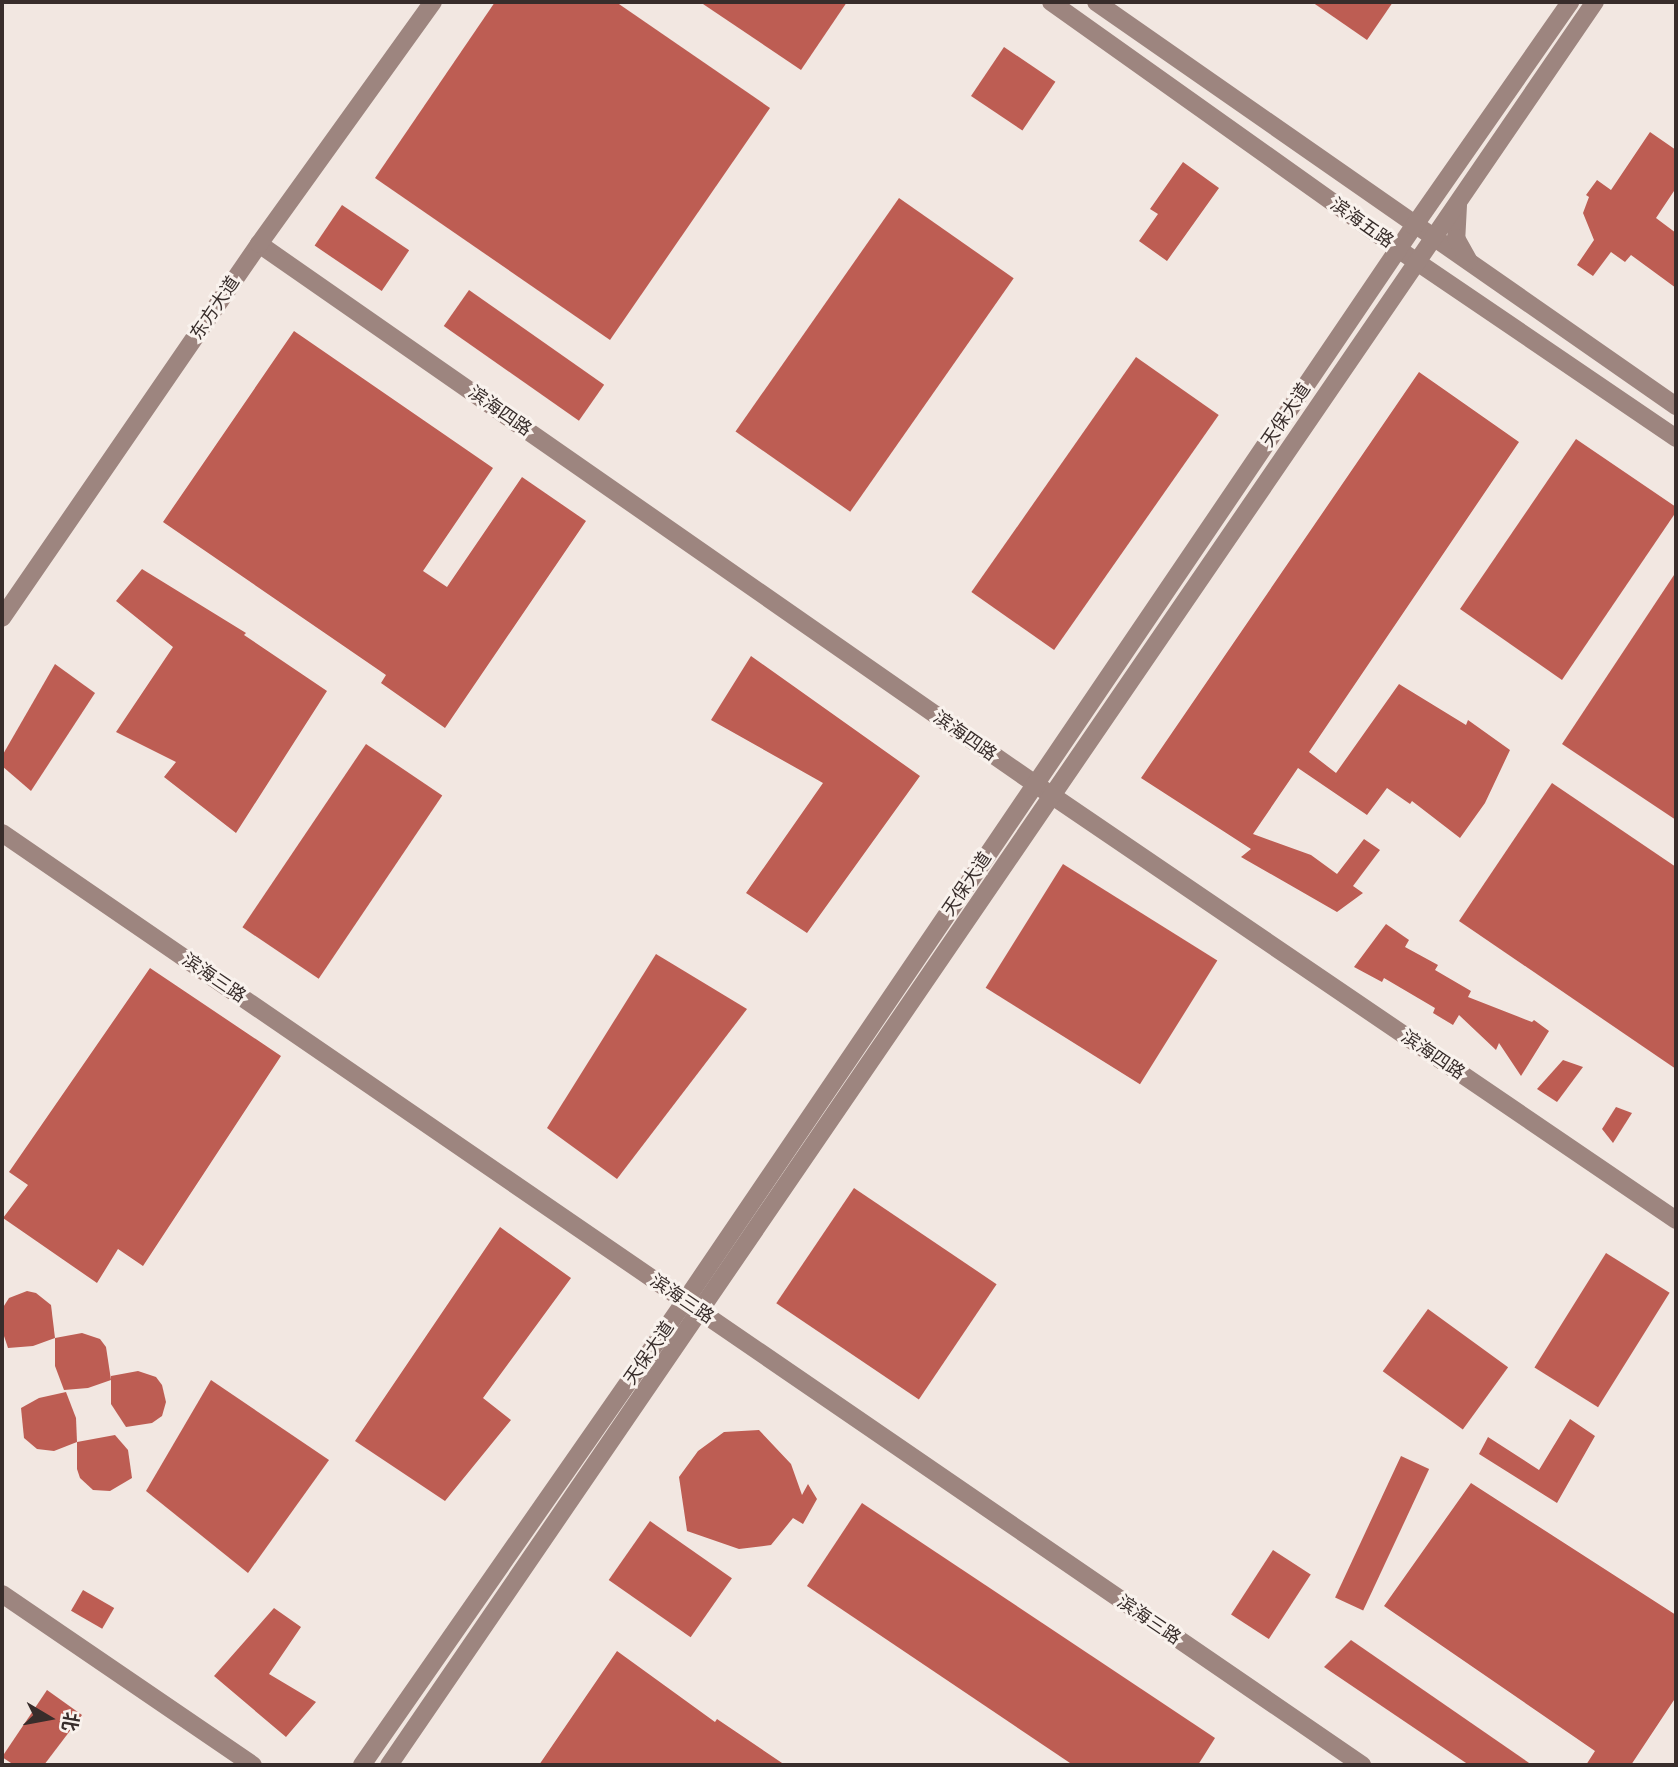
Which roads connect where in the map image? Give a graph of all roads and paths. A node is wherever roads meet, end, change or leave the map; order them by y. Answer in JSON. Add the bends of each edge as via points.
{"nodes":[{"id":1,"x":433,"y":2,"type":"edge"},
{"id":2,"x":1051,"y":2,"type":"edge"},
{"id":3,"x":1096,"y":2,"type":"edge"},
{"id":4,"x":1570,"y":2,"type":"edge"},
{"id":5,"x":1595,"y":2,"type":"edge"},
{"id":6,"x":1453,"y":169,"type":"junction"},
{"id":7,"x":1460,"y":198,"type":"junction"},
{"id":8,"x":1414,"y":226,"type":"junction"},
{"id":9,"x":1435,"y":238,"type":"junction"},
{"id":10,"x":259,"y":244,"type":"junction"},
{"id":11,"x":1398,"y":249,"type":"junction"},
{"id":12,"x":1416,"y":261,"type":"junction"},
{"id":13,"x":1474,"y":267,"type":"junction"},
{"id":14,"x":1457,"y":289,"type":"junction"},
{"id":15,"x":1676,"y":406,"type":"edge"},
{"id":16,"x":1676,"y":438,"type":"edge"},
{"id":17,"x":2,"y":618,"type":"edge"},
{"id":18,"x":1035,"y":785,"type":"junction"},
{"id":19,"x":1052,"y":796,"type":"junction"},
{"id":20,"x":2,"y":833,"type":"edge"},
{"id":21,"x":1676,"y":1220,"type":"edge"},
{"id":22,"x":692,"y":1306,"type":"junction"},
{"id":23,"x":2,"y":1594,"type":"edge"},
{"id":24,"x":253,"y":1765,"type":"edge"},
{"id":25,"x":362,"y":1765,"type":"edge"},
{"id":26,"x":389,"y":1765,"type":"edge"},
{"id":27,"x":1362,"y":1765,"type":"edge"}],
"edges":[{"from":1,"to":10,"type":"street","name":"东方大道"},
{"from":2,"to":11,"type":"street","name":"滨海五路"},
{"from":3,"to":8,"type":"street","name":"滨海五路"},
{"from":4,"to":6,"type":"street","name":"天保大道"},
{"from":5,"to":7,"type":"street","name":"天保大道"},
{"from":6,"to":8,"type":"street","name":"天保大道"},
{"from":6,"to":9,"type":"street","via":[[1441,198]]},
{"from":7,"to":9,"type":"street","name":"天保大道"},
{"from":7,"to":13,"type":"street","via":[[1456,238]]},
{"from":8,"to":9,"type":"street","name":"滨海五路"},
{"from":8,"to":11,"type":"street","name":"天保大道"},
{"from":9,"to":12,"type":"street","name":"天保大道"},
{"from":9,"to":13,"type":"street","name":"滨海五路"},
{"from":9,"to":14,"type":"street","via":[[1441,264]]},
{"from":10,"to":17,"type":"street","name":"东方大道"},
{"from":10,"to":18,"type":"street","name":"滨海四路"},
{"from":11,"to":12,"type":"street","name":"滨海五路"},
{"from":11,"to":18,"type":"street","name":"天保大道"},
{"from":12,"to":14,"type":"street","name":"滨海五路"},
{"from":12,"to":19,"type":"street","name":"天保大道"},
{"from":13,"to":15,"type":"street","name":"滨海五路"},
{"from":14,"to":16,"type":"street","name":"滨海五路"},
{"from":18,"to":19,"type":"street","name":"滨海四路"},
{"from":18,"to":22,"type":"street","name":"天保大道"},
{"from":19,"to":21,"type":"street","name":"滨海四路"},
{"from":19,"to":22,"type":"street","name":"天保大道"},
{"from":20,"to":22,"type":"street","name":"滨海三路"},
{"from":22,"to":25,"type":"street","name":"天保大道"},
{"from":22,"to":26,"type":"street","name":"天保大道"},
{"from":22,"to":27,"type":"street","name":"滨海三路"},
{"from":23,"to":24,"type":"street"}]}
